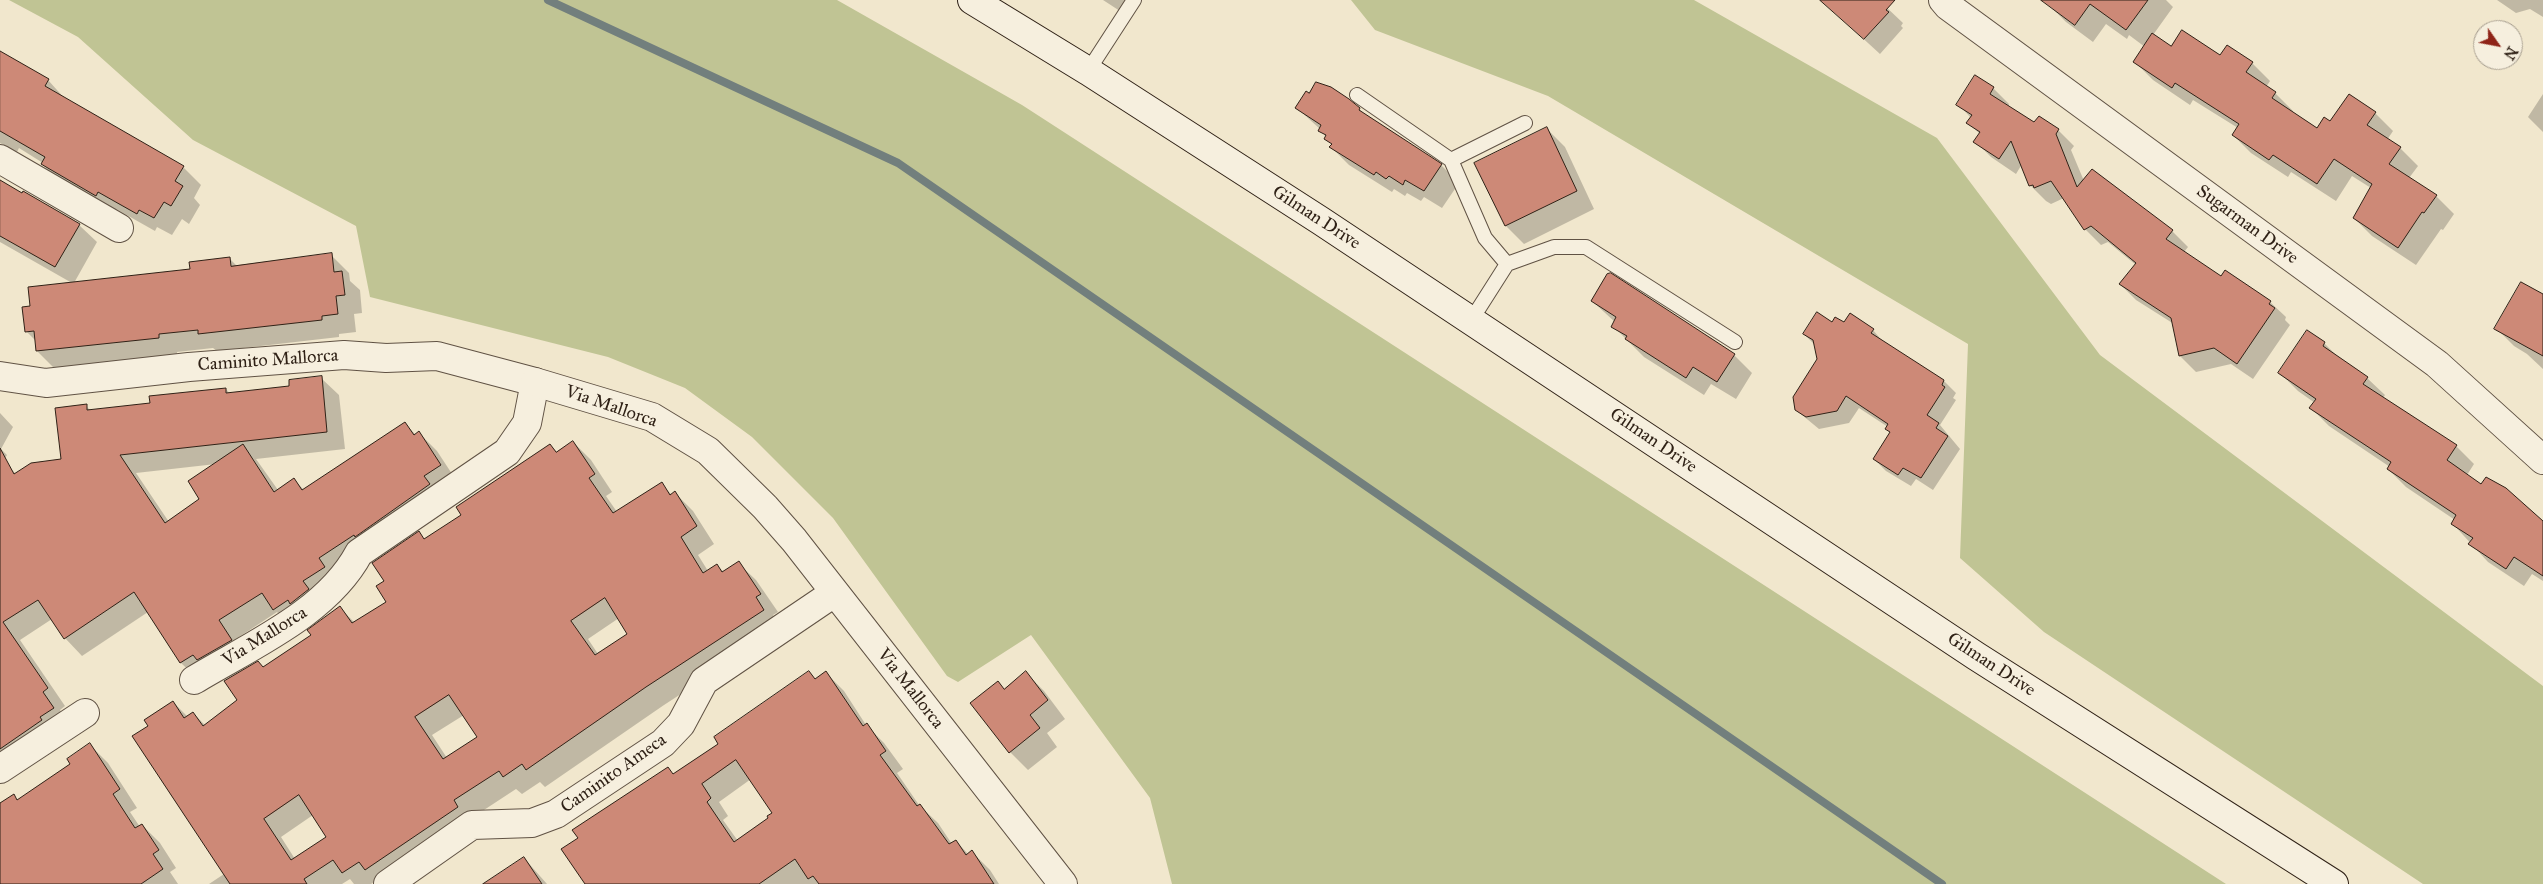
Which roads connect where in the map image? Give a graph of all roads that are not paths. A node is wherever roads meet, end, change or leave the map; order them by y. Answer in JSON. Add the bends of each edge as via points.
{"nodes":[{"id":1,"x":972,"y":0,"type":"edge"},
{"id":2,"x":1134,"y":0,"type":"edge"},
{"id":3,"x":1943,"y":0,"type":"edge"},
{"id":4,"x":1088,"y":71,"type":"junction"},
{"id":5,"x":1356,"y":96,"type":"dead end"},
{"id":6,"x":1525,"y":123,"type":"dead end"},
{"id":7,"x":0,"y":159,"type":"edge"},
{"id":8,"x":1452,"y":160,"type":"junction"},
{"id":9,"x":119,"y":228,"type":"dead end"},
{"id":10,"x":1506,"y":264,"type":"junction"},
{"id":11,"x":1472,"y":319,"type":"junction"},
{"id":12,"x":1735,"y":342,"type":"dead end"},
{"id":13,"x":0,"y":376,"type":"edge"},
{"id":14,"x":535,"y":382,"type":"junction"},
{"id":15,"x":2543,"y":460,"type":"edge"},
{"id":16,"x":834,"y":593,"type":"junction"},
{"id":17,"x":194,"y":680,"type":"dead end"},
{"id":18,"x":85,"y":713,"type":"dead end"},
{"id":19,"x":0,"y":769,"type":"edge"},
{"id":20,"x":388,"y":884,"type":"edge"},
{"id":21,"x":1063,"y":884,"type":"edge"},
{"id":22,"x":2334,"y":884,"type":"edge"}],
"edges":[{"from":1,"to":4,"type":"street","name":"Gilman Drive"},
{"from":2,"to":4,"type":"lane"},
{"from":3,"to":15,"type":"street","name":"Sugarman Drive","via":[[2437,364]]},
{"from":4,"to":11,"type":"street","name":"Gilman Drive"},
{"from":5,"to":8,"type":"lane"},
{"from":6,"to":8,"type":"lane"},
{"from":7,"to":9,"type":"street"},
{"from":8,"to":10,"type":"lane","via":[[1485,238]]},
{"from":10,"to":11,"type":"lane"},
{"from":10,"to":12,"type":"lane","via":[[1554,247],[1586,247]]},
{"from":11,"to":22,"type":"street","name":"Gilman Drive","via":[[1976,656]]},
{"from":13,"to":14,"type":"street","name":"Caminito Mallorca","via":[[46,383],[189,367],[344,355],[386,358],[437,356]]},
{"from":14,"to":16,"type":"street","name":"Via Mallorca","via":[[652,417],[708,451],[765,508]]},
{"from":14,"to":17,"type":"street","name":"Via Mallorca","via":[[527,423],[507,452],[359,553],[349,571],[308,611]]},
{"from":16,"to":20,"type":"street","name":"Caminito Ameca","via":[[704,681],[681,724],[662,743],[564,809],[532,823],[472,825]]},
{"from":16,"to":21,"type":"street","name":"Via Mallorca"},
{"from":18,"to":19,"type":"street"}]}
